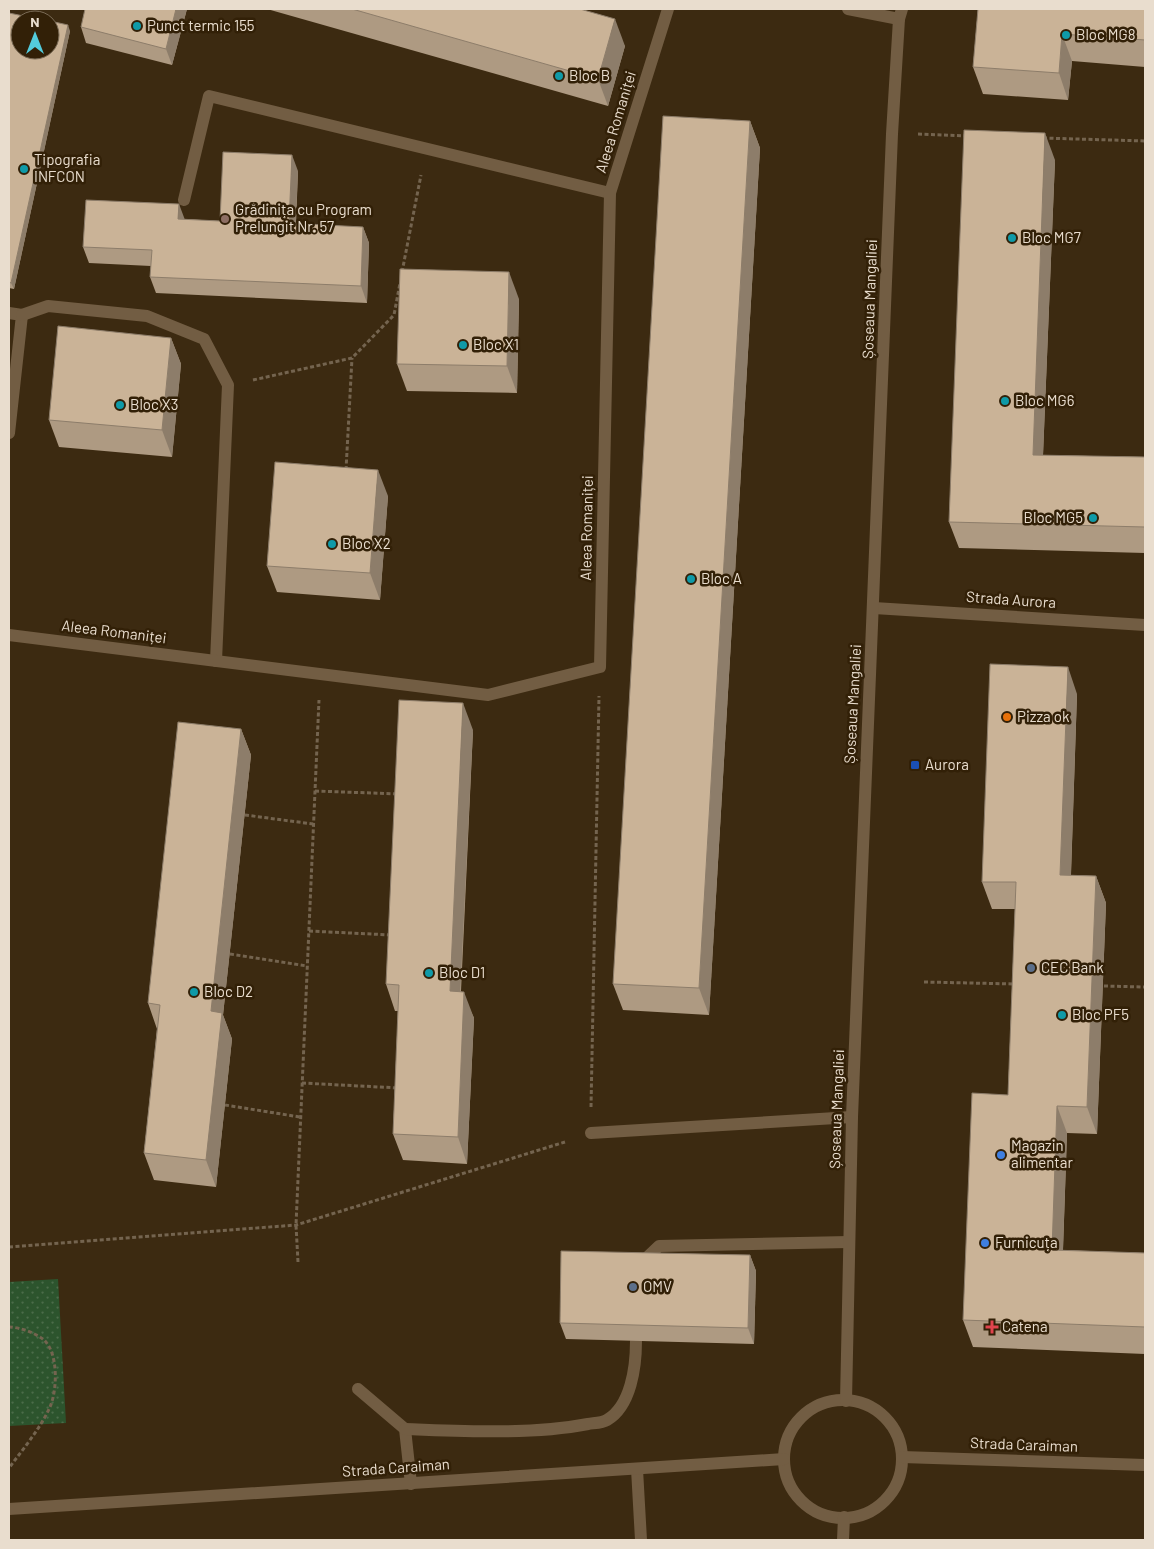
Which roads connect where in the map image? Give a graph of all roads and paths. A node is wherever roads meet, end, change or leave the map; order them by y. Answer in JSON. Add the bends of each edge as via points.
{"nodes":[{"id":1,"x":668,"y":9,"type":"edge"},
{"id":2,"x":848,"y":9,"type":"edge"},
{"id":3,"x":900,"y":14,"type":"edge"},
{"id":4,"x":892,"y":134,"type":"junction"},
{"id":5,"x":970,"y":136,"type":"edge"},
{"id":6,"x":1038,"y":138,"type":"edge"},
{"id":7,"x":1145,"y":141,"type":"edge"},
{"id":8,"x":427,"y":149,"type":"junction"},
{"id":9,"x":610,"y":194,"type":"junction"},
{"id":10,"x":184,"y":200,"type":"dead end"},
{"id":11,"x":15,"y":314,"type":"edge"},
{"id":12,"x":352,"y":358,"type":"junction"},
{"id":13,"x":228,"y":385,"type":"junction"},
{"id":14,"x":9,"y":433,"type":"edge"},
{"id":15,"x":346,"y":474,"type":"edge"},
{"id":16,"x":874,"y":608,"type":"junction"},
{"id":17,"x":1145,"y":626,"type":"edge"},
{"id":18,"x":9,"y":635,"type":"edge"},
{"id":19,"x":216,"y":661,"type":"junction"},
{"id":20,"x":600,"y":667,"type":"junction"},
{"id":21,"x":320,"y":674,"type":"junction"},
{"id":22,"x":314,"y":791,"type":"junction"},
{"id":23,"x":405,"y":794,"type":"edge"},
{"id":24,"x":245,"y":815,"type":"dead end"},
{"id":25,"x":313,"y":824,"type":"junction"},
{"id":26,"x":309,"y":931,"type":"junction"},
{"id":27,"x":399,"y":936,"type":"edge"},
{"id":28,"x":230,"y":954,"type":"dead end"},
{"id":29,"x":307,"y":966,"type":"junction"},
{"id":30,"x":924,"y":982,"type":"dead end"},
{"id":31,"x":1023,"y":984,"type":"edge"},
{"id":32,"x":1104,"y":986,"type":"dead end"},
{"id":33,"x":1145,"y":987,"type":"edge"},
{"id":34,"x":302,"y":1084,"type":"junction"},
{"id":35,"x":406,"y":1088,"type":"edge"},
{"id":36,"x":225,"y":1105,"type":"dead end"},
{"id":37,"x":300,"y":1117,"type":"junction"},
{"id":38,"x":852,"y":1117,"type":"junction"},
{"id":39,"x":591,"y":1133,"type":"junction"},
{"id":40,"x":296,"y":1225,"type":"junction"},
{"id":41,"x":849,"y":1242,"type":"junction"},
{"id":42,"x":9,"y":1247,"type":"edge"},
{"id":43,"x":298,"y":1262,"type":"dead end"},
{"id":44,"x":637,"y":1269,"type":"edge"},
{"id":45,"x":9,"y":1327,"type":"edge"},
{"id":46,"x":636,"y":1341,"type":"edge"},
{"id":47,"x":358,"y":1389,"type":"dead end"},
{"id":48,"x":846,"y":1401,"type":"junction"},
{"id":49,"x":405,"y":1429,"type":"junction"},
{"id":50,"x":902,"y":1458,"type":"junction"},
{"id":51,"x":784,"y":1459,"type":"junction"},
{"id":52,"x":1145,"y":1465,"type":"edge"},
{"id":53,"x":9,"y":1468,"type":"edge"},
{"id":54,"x":637,"y":1469,"type":"junction"},
{"id":55,"x":411,"y":1484,"type":"junction"},
{"id":56,"x":9,"y":1509,"type":"edge"},
{"id":57,"x":844,"y":1517,"type":"junction"},
{"id":58,"x":641,"y":1540,"type":"edge"},
{"id":59,"x":843,"y":1540,"type":"edge"}],
"edges":[{"from":1,"to":9,"type":"street","name":"Aleea Romaniței"},
{"from":2,"to":3,"type":"street"},
{"from":3,"to":4,"type":"street","name":"Șoseaua Mangaliei"},
{"from":4,"to":5,"type":"path"},
{"from":4,"to":16,"type":"street","name":"Șoseaua Mangaliei"},
{"from":6,"to":7,"type":"path"},
{"from":8,"to":9,"type":"street"},
{"from":8,"to":10,"type":"street","via":[[209,96]]},
{"from":8,"to":12,"type":"path","via":[[394,315]]},
{"from":9,"to":20,"type":"street","name":"Aleea Romaniței"},
{"from":11,"to":13,"type":"street","via":[[48,306],[146,316],[204,339]]},
{"from":11,"to":14,"type":"street"},
{"from":12,"to":13,"type":"path"},
{"from":12,"to":15,"type":"path"},
{"from":13,"to":19,"type":"street"},
{"from":16,"to":17,"type":"street","name":"Strada Aurora"},
{"from":16,"to":38,"type":"street","name":"Șoseaua Mangaliei"},
{"from":18,"to":19,"type":"street","name":"Aleea Romaniței"},
{"from":19,"to":21,"type":"street","name":"Aleea Romaniței"},
{"from":20,"to":21,"type":"street","name":"Aleea Romaniței","via":[[488,695]]},
{"from":20,"to":39,"type":"path"},
{"from":21,"to":22,"type":"path"},
{"from":22,"to":23,"type":"path"},
{"from":22,"to":25,"type":"path"},
{"from":24,"to":25,"type":"path"},
{"from":25,"to":26,"type":"path"},
{"from":26,"to":27,"type":"path"},
{"from":26,"to":29,"type":"path"},
{"from":28,"to":29,"type":"path"},
{"from":29,"to":34,"type":"path"},
{"from":30,"to":31,"type":"path"},
{"from":32,"to":33,"type":"path"},
{"from":34,"to":35,"type":"path"},
{"from":34,"to":37,"type":"path"},
{"from":36,"to":37,"type":"path"},
{"from":37,"to":40,"type":"path"},
{"from":38,"to":39,"type":"street"},
{"from":38,"to":41,"type":"street","name":"Șoseaua Mangaliei"},
{"from":39,"to":40,"type":"path"},
{"from":40,"to":42,"type":"path"},
{"from":40,"to":43,"type":"path"},
{"from":41,"to":44,"type":"street","via":[[659,1246]]},
{"from":41,"to":48,"type":"street","name":"Șoseaua Mangaliei"},
{"from":45,"to":53,"type":"path","via":[[20,1327],[45,1340],[56,1375],[50,1406]]},
{"from":46,"to":49,"type":"street","via":[[636,1356],[623,1405],[606,1421],[520,1430]]},
{"from":47,"to":49,"type":"street"},
{"from":48,"to":50,"type":"street","via":[[873,1408],[888,1421],[898,1438]]},
{"from":48,"to":51,"type":"street","via":[[835,1400],[816,1406],[801,1417],[790,1432]]},
{"from":49,"to":55,"type":"street"},
{"from":50,"to":52,"type":"street","name":"Strada Caraiman"},
{"from":50,"to":57,"type":"street","via":[[899,1477],[890,1494],[876,1508],[858,1516]]},
{"from":51,"to":54,"type":"street","name":"Strada Caraiman"},
{"from":51,"to":57,"type":"street","via":[[784,1470],[791,1488],[803,1503],[819,1513]]},
{"from":54,"to":55,"type":"street","name":"Strada Caraiman"},
{"from":54,"to":58,"type":"street"},
{"from":55,"to":56,"type":"street","name":"Strada Caraiman"},
{"from":57,"to":59,"type":"street"}]}
